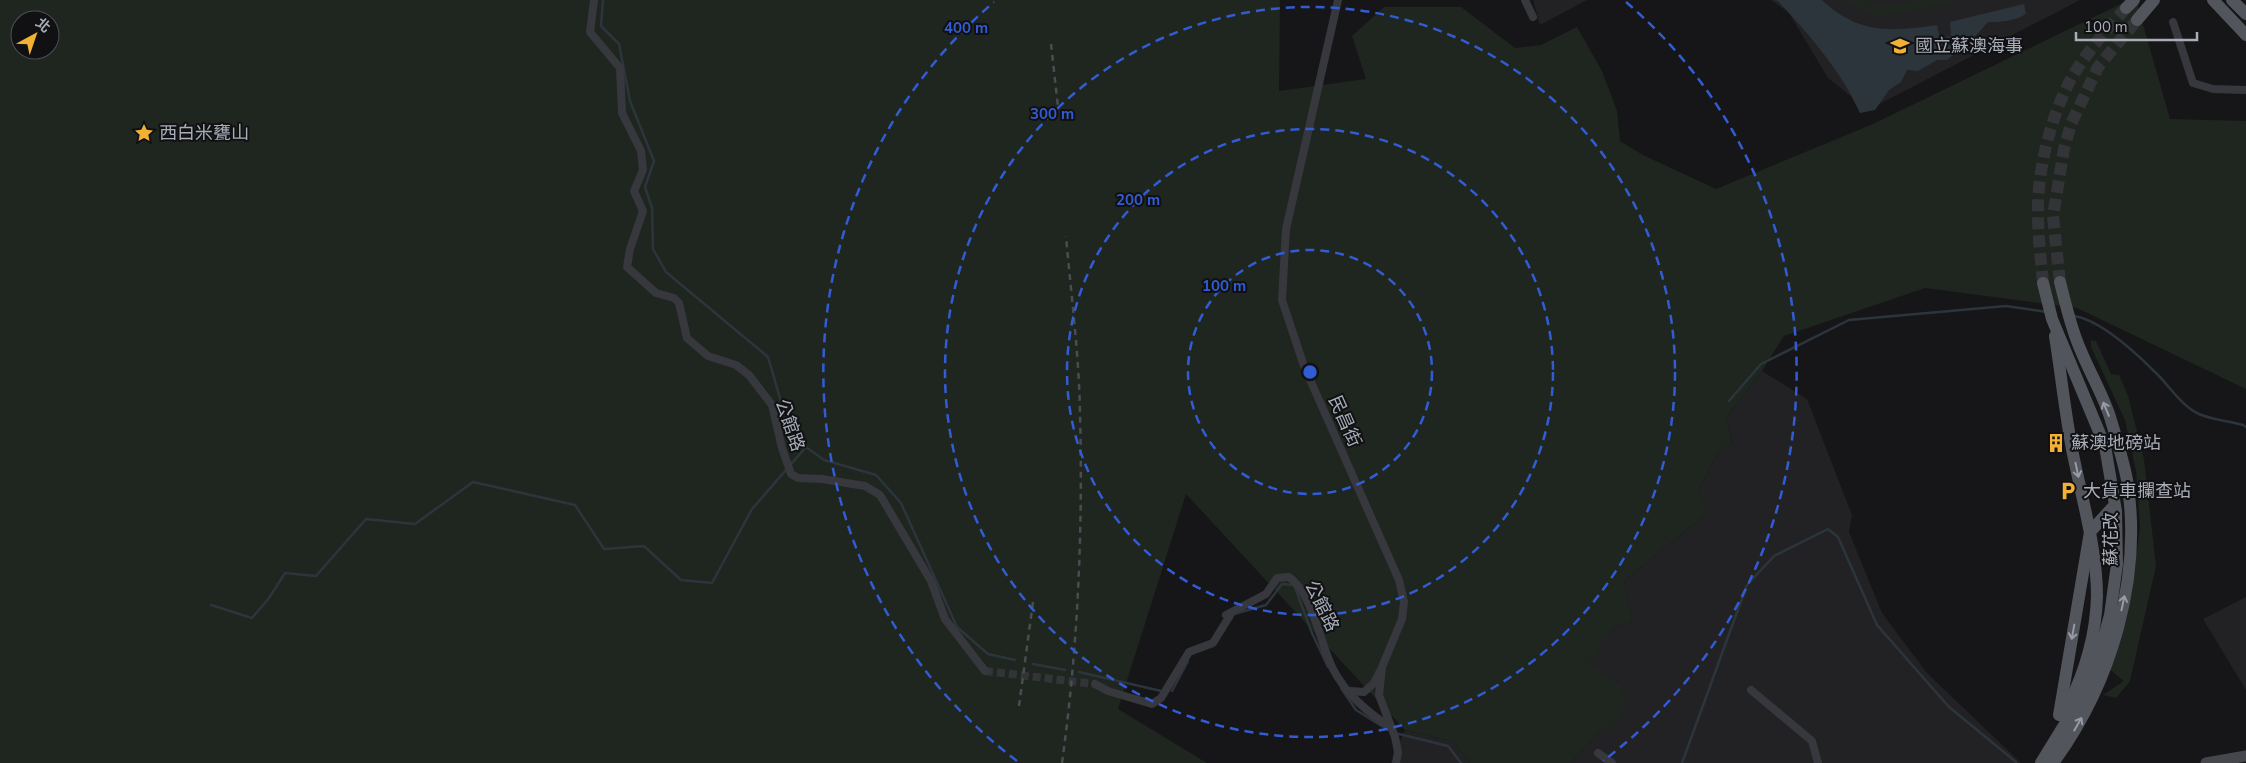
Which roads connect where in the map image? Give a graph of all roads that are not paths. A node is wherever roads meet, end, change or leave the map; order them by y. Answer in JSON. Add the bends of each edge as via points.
{"nodes":[{"id":1,"x":594,"y":0,"type":"edge"},
{"id":2,"x":1338,"y":0,"type":"edge"},
{"id":3,"x":1525,"y":0,"type":"edge"},
{"id":4,"x":2154,"y":0,"type":"edge"},
{"id":5,"x":2213,"y":0,"type":"edge"},
{"id":6,"x":2232,"y":0,"type":"edge"},
{"id":7,"x":2246,"y":14,"type":"edge"},
{"id":8,"x":1533,"y":18,"type":"dead end"},
{"id":9,"x":2138,"y":20,"type":"tunnel mouth"},
{"id":10,"x":2173,"y":22,"type":"dead end"},
{"id":11,"x":2246,"y":35,"type":"edge"},
{"id":12,"x":2246,"y":90,"type":"edge"},
{"id":13,"x":2060,"y":282,"type":"tunnel mouth"},
{"id":14,"x":2043,"y":283,"type":"tunnel mouth"},
{"id":15,"x":2052,"y":319,"type":"junction"},
{"id":16,"x":2112,"y":508,"type":"junction"},
{"id":17,"x":2090,"y":532,"type":"junction"},
{"id":18,"x":2110,"y":615,"type":"junction"},
{"id":19,"x":1382,"y":667,"type":"junction"},
{"id":20,"x":985,"y":671,"type":"dead end"},
{"id":21,"x":2091,"y":682,"type":"junction"},
{"id":22,"x":1095,"y":684,"type":"tunnel mouth"},
{"id":23,"x":1751,"y":690,"type":"dead end"},
{"id":24,"x":1350,"y":691,"type":"junction"},
{"id":25,"x":2059,"y":715,"type":"dead end"},
{"id":26,"x":1392,"y":728,"type":"junction"},
{"id":27,"x":1598,"y":753,"type":"dead end"},
{"id":28,"x":2246,"y":756,"type":"edge"},
{"id":29,"x":1396,"y":763,"type":"edge"},
{"id":30,"x":1612,"y":763,"type":"edge"},
{"id":31,"x":1818,"y":763,"type":"edge"},
{"id":32,"x":2033,"y":763,"type":"edge"},
{"id":33,"x":2040,"y":763,"type":"edge"},
{"id":34,"x":2053,"y":763,"type":"edge"},
{"id":35,"x":2206,"y":763,"type":"edge"}],
"edges":[{"from":1,"to":20,"type":"street","name":"公館路","via":[[590,32],[620,68],[622,113],[641,151],[643,170],[634,191],[643,211],[627,266],[656,293],[674,298],[679,303],[686,338],[708,356],[736,366],[749,375],[772,405],[792,474],[798,478],[866,486],[880,495],[931,581],[945,619]]},
{"from":2,"to":19,"type":"street","name":"民昌街","via":[[1286,229],[1282,300],[1304,366],[1399,580],[1404,602],[1402,619]]},
{"from":3,"to":8,"type":"street"},
{"from":4,"to":9,"type":"main road"},
{"from":5,"to":11,"type":"main road"},
{"from":6,"to":7,"type":"main road"},
{"from":10,"to":12,"type":"street","via":[[2193,83],[2213,89]]},
{"from":21,"to":13,"type":"main road","name":"蘇花改","one_way":true,"via":[[2117,630],[2126,587],[2130,556],[2127,480],[2110,415],[2080,350]]},
{"from":14,"to":15,"type":"main road","name":"蘇花改"},
{"from":15,"to":16,"type":"main road","via":[[2093,423],[2106,469]]},
{"from":15,"to":17,"type":"main road","one_way":true,"via":[[2072,449]]},
{"from":15,"to":18,"type":"main road","name":"蘇花改","via":[[2105,446],[2116,511],[2117,564]]},
{"from":16,"to":17,"type":"main road"},
{"from":16,"to":18,"type":"main road","via":[[2115,559]]},
{"from":17,"to":21,"type":"main road","via":[[2097,596]]},
{"from":17,"to":25,"type":"main road","one_way":true},
{"from":18,"to":21,"type":"main road","name":"蘇花改"},
{"from":19,"to":24,"type":"street","via":[[1374,683],[1364,692]]},
{"from":19,"to":26,"type":"street","name":"民昌街","via":[[1379,695]]},
{"from":21,"to":32,"type":"main road"},
{"from":21,"to":33,"type":"main road"},
{"from":34,"to":21,"type":"main road","one_way":true,"via":[[2079,724]]},
{"from":22,"to":24,"type":"street","name":"公館路","via":[[1152,704],[1161,698],[1189,652],[1213,642],[1229,617],[1226,615],[1266,594],[1278,578],[1289,577],[1314,615],[1333,669]]},
{"from":23,"to":31,"type":"street","via":[[1812,741]]},
{"from":24,"to":26,"type":"street","name":"公館路"},
{"from":26,"to":29,"type":"street","via":[[1398,752]]},
{"from":27,"to":30,"type":"street"},
{"from":28,"to":35,"type":"street"}]}
